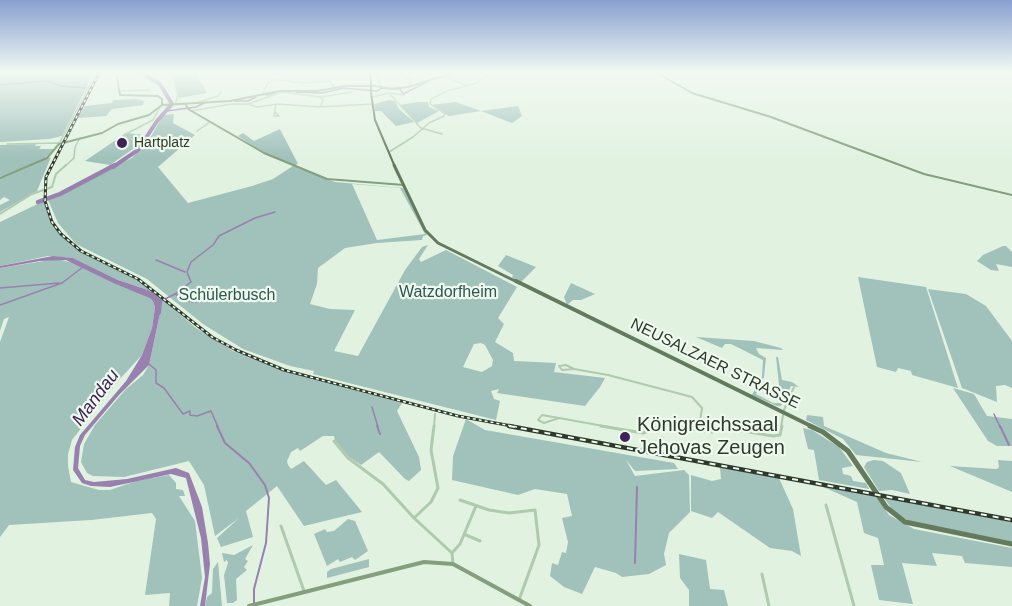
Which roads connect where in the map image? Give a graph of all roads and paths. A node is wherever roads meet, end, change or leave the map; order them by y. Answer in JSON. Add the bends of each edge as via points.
{"nodes":[{"id":1,"x":81,"y":101,"type":"edge"},
{"id":2,"x":163,"y":101,"type":"edge"},
{"id":3,"x":175,"y":101,"type":"edge"},
{"id":4,"x":204,"y":101,"type":"edge"},
{"id":5,"x":217,"y":101,"type":"edge"},
{"id":6,"x":257,"y":101,"type":"edge"},
{"id":7,"x":322,"y":101,"type":"edge"},
{"id":8,"x":396,"y":101,"type":"edge"},
{"id":9,"x":430,"y":101,"type":"edge"},
{"id":10,"x":719,"y":101,"type":"edge"},
{"id":11,"x":197,"y":104,"type":"junction"},
{"id":12,"x":248,"y":104,"type":"junction"},
{"id":13,"x":276,"y":104,"type":"junction"},
{"id":14,"x":372,"y":104,"type":"joint"},
{"id":15,"x":174,"y":105,"type":"junction"},
{"id":16,"x":162,"y":106,"type":"junction"},
{"id":17,"x":321,"y":106,"type":"junction"},
{"id":18,"x":186,"y":107,"type":"junction"},
{"id":19,"x":191,"y":111,"type":"junction"},
{"id":20,"x":275,"y":112,"type":"dead end"},
{"id":21,"x":210,"y":122,"type":"junction"},
{"id":22,"x":423,"y":128,"type":"junction"},
{"id":23,"x":197,"y":131,"type":"dead end"},
{"id":24,"x":442,"y":135,"type":"dead end"},
{"id":25,"x":80,"y":138,"type":"junction"},
{"id":26,"x":132,"y":139,"type":"dead end"},
{"id":27,"x":7,"y":144,"type":"dead end"},
{"id":28,"x":59,"y":144,"type":"junction"},
{"id":29,"x":389,"y":152,"type":"junction"},
{"id":30,"x":0,"y":178,"type":"edge"},
{"id":31,"x":404,"y":185,"type":"junction"},
{"id":32,"x":1012,"y":195,"type":"edge"},
{"id":33,"x":0,"y":214,"type":"edge"},
{"id":34,"x":574,"y":369,"type":"dead end"},
{"id":35,"x":794,"y":387,"type":"dead end"},
{"id":36,"x":784,"y":412,"type":"junction"},
{"id":37,"x":435,"y":414,"type":"dead end"},
{"id":38,"x":559,"y":418,"type":"junction"},
{"id":39,"x":699,"y":430,"type":"junction"},
{"id":40,"x":334,"y":441,"type":"dead end"},
{"id":41,"x":460,"y":500,"type":"dead end"},
{"id":42,"x":826,"y":505,"type":"dead end"},
{"id":43,"x":476,"y":506,"type":"junction"},
{"id":44,"x":414,"y":518,"type":"junction"},
{"id":45,"x":281,"y":526,"type":"dead end"},
{"id":46,"x":465,"y":535,"type":"junction"},
{"id":47,"x":480,"y":541,"type":"dead end"},
{"id":48,"x":1012,"y":544,"type":"edge"},
{"id":49,"x":452,"y":553,"type":"junction"},
{"id":50,"x":453,"y":564,"type":"junction"},
{"id":51,"x":762,"y":574,"type":"dead end"},
{"id":52,"x":304,"y":592,"type":"junction"},
{"id":53,"x":519,"y":600,"type":"junction"},
{"id":54,"x":254,"y":605,"type":"edge"},
{"id":55,"x":530,"y":606,"type":"edge"},
{"id":56,"x":769,"y":606,"type":"edge"},
{"id":57,"x":854,"y":606,"type":"edge"}],
"edges":[{"from":1,"to":28,"type":"street"},
{"from":2,"to":16,"type":"street"},
{"from":3,"to":15,"type":"street"},
{"from":4,"to":11,"type":"street"},
{"from":5,"to":11,"type":"street"},
{"from":6,"to":12,"type":"street"},
{"from":7,"to":17,"type":"street"},
{"from":8,"to":22,"type":"street"},
{"from":9,"to":22,"type":"street","via":[[445,115]]},
{"from":10,"to":32,"type":"street","via":[[931,176]]},
{"from":11,"to":18,"type":"street"},
{"from":12,"to":13,"type":"street"},
{"from":12,"to":19,"type":"street"},
{"from":13,"to":17,"type":"street"},
{"from":13,"to":20,"type":"street"},
{"from":14,"to":17,"type":"street"},
{"from":14,"to":29,"type":"main road","name":"NEUSALZAER STRASSE"},
{"from":15,"to":16,"type":"street"},
{"from":15,"to":18,"type":"street"},
{"from":16,"to":25,"type":"street","via":[[149,115]]},
{"from":16,"to":26,"type":"street","via":[[153,120],[124,135]]},
{"from":18,"to":19,"type":"street"},
{"from":19,"to":21,"type":"street"},
{"from":21,"to":23,"type":"street"},
{"from":21,"to":31,"type":"street","via":[[264,153],[327,179]]},
{"from":22,"to":24,"type":"street"},
{"from":22,"to":29,"type":"street"},
{"from":25,"to":28,"type":"street"},
{"from":25,"to":33,"type":"street","via":[[74,158],[56,174],[52,187]]},
{"from":27,"to":28,"type":"street"},
{"from":28,"to":30,"type":"street","via":[[47,158]]},
{"from":29,"to":31,"type":"main road","name":"NEUSALZAER STRASSE"},
{"from":31,"to":36,"type":"main road","name":"NEUSALZAER STRASSE","via":[[425,230],[451,251]]},
{"from":34,"to":39,"type":"street","via":[[692,397],[702,408]]},
{"from":35,"to":36,"type":"street"},
{"from":36,"to":39,"type":"street","via":[[780,435],[725,428]]},
{"from":36,"to":48,"type":"main road","name":"NEUSALZAER STRASSE","via":[[843,446],[886,507],[900,519],[925,528]]},
{"from":37,"to":44,"type":"street","via":[[431,450],[438,488],[431,502]]},
{"from":38,"to":38,"type":"street","via":[[542,415],[538,420],[544,423]]},
{"from":38,"to":39,"type":"street","via":[[643,433],[663,424]]},
{"from":40,"to":44,"type":"street"},
{"from":41,"to":43,"type":"street"},
{"from":42,"to":57,"type":"street"},
{"from":43,"to":46,"type":"street"},
{"from":43,"to":53,"type":"street","via":[[514,514],[535,510],[538,545]]},
{"from":44,"to":49,"type":"street"},
{"from":45,"to":52,"type":"street"},
{"from":46,"to":47,"type":"street"},
{"from":46,"to":49,"type":"street"},
{"from":49,"to":50,"type":"street"},
{"from":50,"to":52,"type":"street","via":[[424,562]]},
{"from":50,"to":53,"type":"street"},
{"from":51,"to":56,"type":"street"},
{"from":52,"to":54,"type":"street"},
{"from":53,"to":55,"type":"street"}]}
